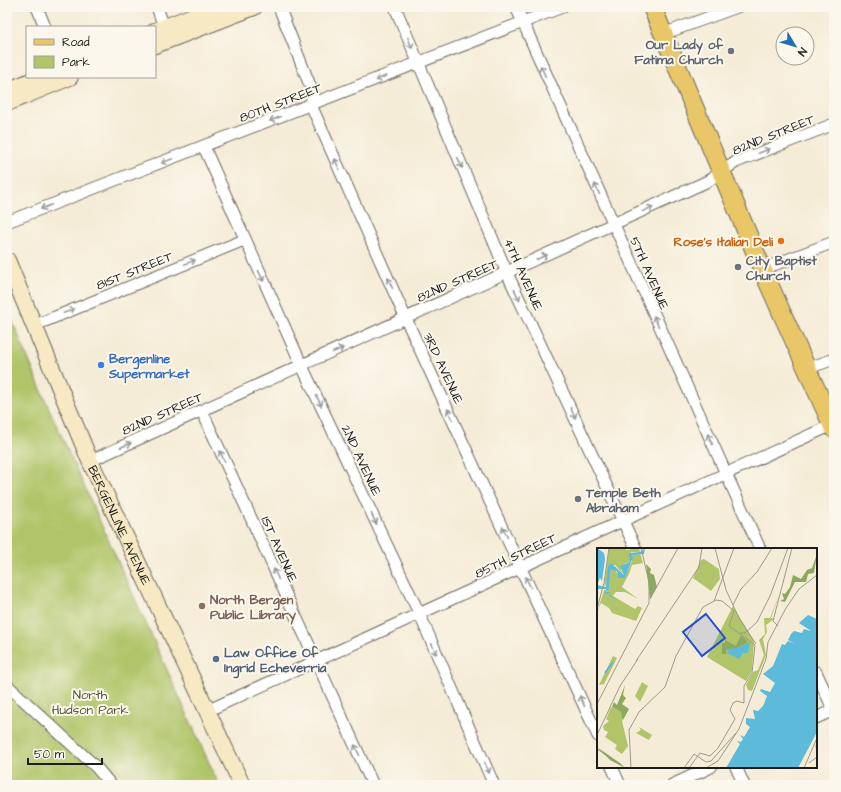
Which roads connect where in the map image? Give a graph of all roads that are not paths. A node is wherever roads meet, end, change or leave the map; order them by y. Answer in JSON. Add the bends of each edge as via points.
{"nodes":[{"id":1,"x":38,"y":7,"type":"edge"},
{"id":2,"x":157,"y":7,"type":"edge"},
{"id":3,"x":216,"y":7,"type":"edge"},
{"id":4,"x":254,"y":7,"type":"edge"},
{"id":5,"x":279,"y":7,"type":"edge"},
{"id":6,"x":395,"y":7,"type":"edge"},
{"id":7,"x":516,"y":7,"type":"edge"},
{"id":8,"x":562,"y":7,"type":"edge"},
{"id":9,"x":652,"y":7,"type":"edge"},
{"id":10,"x":737,"y":7,"type":"edge"},
{"id":11,"x":522,"y":23,"type":"junction"},
{"id":12,"x":45,"y":26,"type":"edge"},
{"id":13,"x":663,"y":34,"type":"junction"},
{"id":14,"x":161,"y":36,"type":"edge"},
{"id":15,"x":418,"y":64,"type":"junction"},
{"id":16,"x":38,"y":78,"type":"edge"},
{"id":17,"x":67,"y":78,"type":"edge"},
{"id":18,"x":7,"y":91,"type":"edge"},
{"id":19,"x":7,"y":103,"type":"edge"},
{"id":20,"x":311,"y":105,"type":"junction"},
{"id":21,"x":834,"y":124,"type":"edge"},
{"id":22,"x":204,"y":147,"type":"junction"},
{"id":23,"x":722,"y":172,"type":"junction"},
{"id":24,"x":7,"y":222,"type":"edge"},
{"id":25,"x":613,"y":225,"type":"junction"},
{"id":26,"x":244,"y":240,"type":"junction"},
{"id":27,"x":834,"y":242,"type":"edge"},
{"id":28,"x":7,"y":260,"type":"edge"},
{"id":29,"x":763,"y":269,"type":"junction"},
{"id":30,"x":507,"y":273,"type":"junction"},
{"id":31,"x":406,"y":319,"type":"junction"},
{"id":32,"x":33,"y":326,"type":"junction"},
{"id":33,"x":834,"y":359,"type":"edge"},
{"id":34,"x":302,"y":366,"type":"junction"},
{"id":35,"x":806,"y":369,"type":"junction"},
{"id":36,"x":202,"y":411,"type":"junction"},
{"id":37,"x":833,"y":427,"type":"edge"},
{"id":38,"x":90,"y":461,"type":"junction"},
{"id":39,"x":726,"y":475,"type":"junction"},
{"id":40,"x":623,"y":520,"type":"junction"},
{"id":41,"x":636,"y":548,"type":"edge"},
{"id":42,"x":760,"y":548,"type":"edge"},
{"id":43,"x":521,"y":568,"type":"junction"},
{"id":44,"x":419,"y":613,"type":"junction"},
{"id":45,"x":316,"y":660,"type":"junction"},
{"id":46,"x":817,"y":674,"type":"edge"},
{"id":47,"x":7,"y":685,"type":"edge"},
{"id":48,"x":209,"y":710,"type":"junction"},
{"id":49,"x":834,"y":710,"type":"edge"},
{"id":50,"x":817,"y":718,"type":"edge"},
{"id":51,"x":597,"y":734,"type":"edge"},
{"id":52,"x":612,"y":768,"type":"edge"},
{"id":53,"x":709,"y":768,"type":"edge"},
{"id":54,"x":736,"y":768,"type":"edge"},
{"id":55,"x":111,"y":785,"type":"edge"},
{"id":56,"x":242,"y":785,"type":"edge"},
{"id":57,"x":373,"y":785,"type":"edge"},
{"id":58,"x":494,"y":785,"type":"edge"},
{"id":59,"x":620,"y":785,"type":"edge"},
{"id":60,"x":672,"y":785,"type":"edge"},
{"id":61,"x":744,"y":785,"type":"edge"}],
"edges":[{"from":1,"to":12,"type":"street"},
{"from":2,"to":14,"type":"street"},
{"from":3,"to":14,"type":"street"},
{"from":4,"to":14,"type":"street"},
{"from":5,"to":20,"type":"street","name":"3RD AVENUE","via":[[313,93]]},
{"from":6,"to":15,"type":"street","name":"4TH AVENUE","one_way":true},
{"from":7,"to":11,"type":"street","name":"5TH AVENUE"},
{"from":8,"to":11,"type":"street","name":"80TH STREET"},
{"from":9,"to":13,"type":"main road"},
{"from":10,"to":13,"type":"street"},
{"from":11,"to":15,"type":"street","name":"80TH STREET"},
{"from":25,"to":11,"type":"street","name":"5TH AVENUE","one_way":true},
{"from":13,"to":23,"type":"main road"},
{"from":15,"to":20,"type":"street","name":"80TH STREET","one_way":true},
{"from":15,"to":30,"type":"street","name":"4TH AVENUE","one_way":true},
{"from":16,"to":18,"type":"street"},
{"from":17,"to":19,"type":"street"},
{"from":20,"to":22,"type":"street","name":"80TH STREET","one_way":true},
{"from":31,"to":20,"type":"street","name":"3RD AVENUE","one_way":true},
{"from":23,"to":21,"type":"street","name":"82ND STREET","one_way":true,"via":[[736,162]]},
{"from":22,"to":24,"type":"street","name":"80TH STREET","one_way":true},
{"from":22,"to":26,"type":"street","name":"2ND AVENUE"},
{"from":25,"to":23,"type":"street","name":"82ND STREET","one_way":true},
{"from":23,"to":29,"type":"main road"},
{"from":30,"to":25,"type":"street","name":"82ND STREET","one_way":true},
{"from":39,"to":25,"type":"street","name":"5TH AVENUE","one_way":true},
{"from":32,"to":26,"type":"street","name":"81ST STREET","one_way":true},
{"from":26,"to":34,"type":"street","name":"2ND AVENUE","one_way":true},
{"from":27,"to":29,"type":"street"},
{"from":28,"to":32,"type":"street","name":"BERGENLINE AVENUE"},
{"from":29,"to":35,"type":"main road"},
{"from":30,"to":31,"type":"street","name":"82ND STREET"},
{"from":30,"to":40,"type":"street","name":"4TH AVENUE","one_way":true},
{"from":34,"to":31,"type":"street","name":"82ND STREET","one_way":true},
{"from":43,"to":31,"type":"street","name":"3RD AVENUE","one_way":true},
{"from":32,"to":38,"type":"street","name":"BERGENLINE AVENUE"},
{"from":33,"to":35,"type":"street"},
{"from":34,"to":36,"type":"street","name":"82ND STREET"},
{"from":34,"to":44,"type":"street","name":"2ND AVENUE","one_way":true},
{"from":35,"to":37,"type":"main road"},
{"from":38,"to":36,"type":"street","name":"82ND STREET","one_way":true},
{"from":45,"to":36,"type":"street","name":"1ST AVENUE","one_way":true},
{"from":37,"to":39,"type":"street","name":"85TH STREET"},
{"from":38,"to":48,"type":"street","name":"BERGENLINE AVENUE"},
{"from":39,"to":40,"type":"street","name":"85TH STREET"},
{"from":39,"to":42,"type":"street","name":"5TH AVENUE"},
{"from":40,"to":41,"type":"street","name":"4TH AVENUE"},
{"from":40,"to":43,"type":"street","name":"85TH STREET"},
{"from":43,"to":44,"type":"street","name":"85TH STREET"},
{"from":51,"to":43,"type":"street","name":"3RD AVENUE","one_way":true},
{"from":44,"to":45,"type":"street","name":"85TH STREET"},
{"from":44,"to":58,"type":"street","name":"2ND AVENUE","one_way":true},
{"from":45,"to":48,"type":"street","name":"85TH STREET"},
{"from":57,"to":45,"type":"street","name":"1ST AVENUE","one_way":true},
{"from":46,"to":49,"type":"street"},
{"from":47,"to":55,"type":"street","via":[[96,767]]},
{"from":48,"to":56,"type":"street","name":"BERGENLINE AVENUE"},
{"from":49,"to":50,"type":"street"},
{"from":52,"to":59,"type":"street"},
{"from":53,"to":60,"type":"street"},
{"from":54,"to":61,"type":"street"}]}
